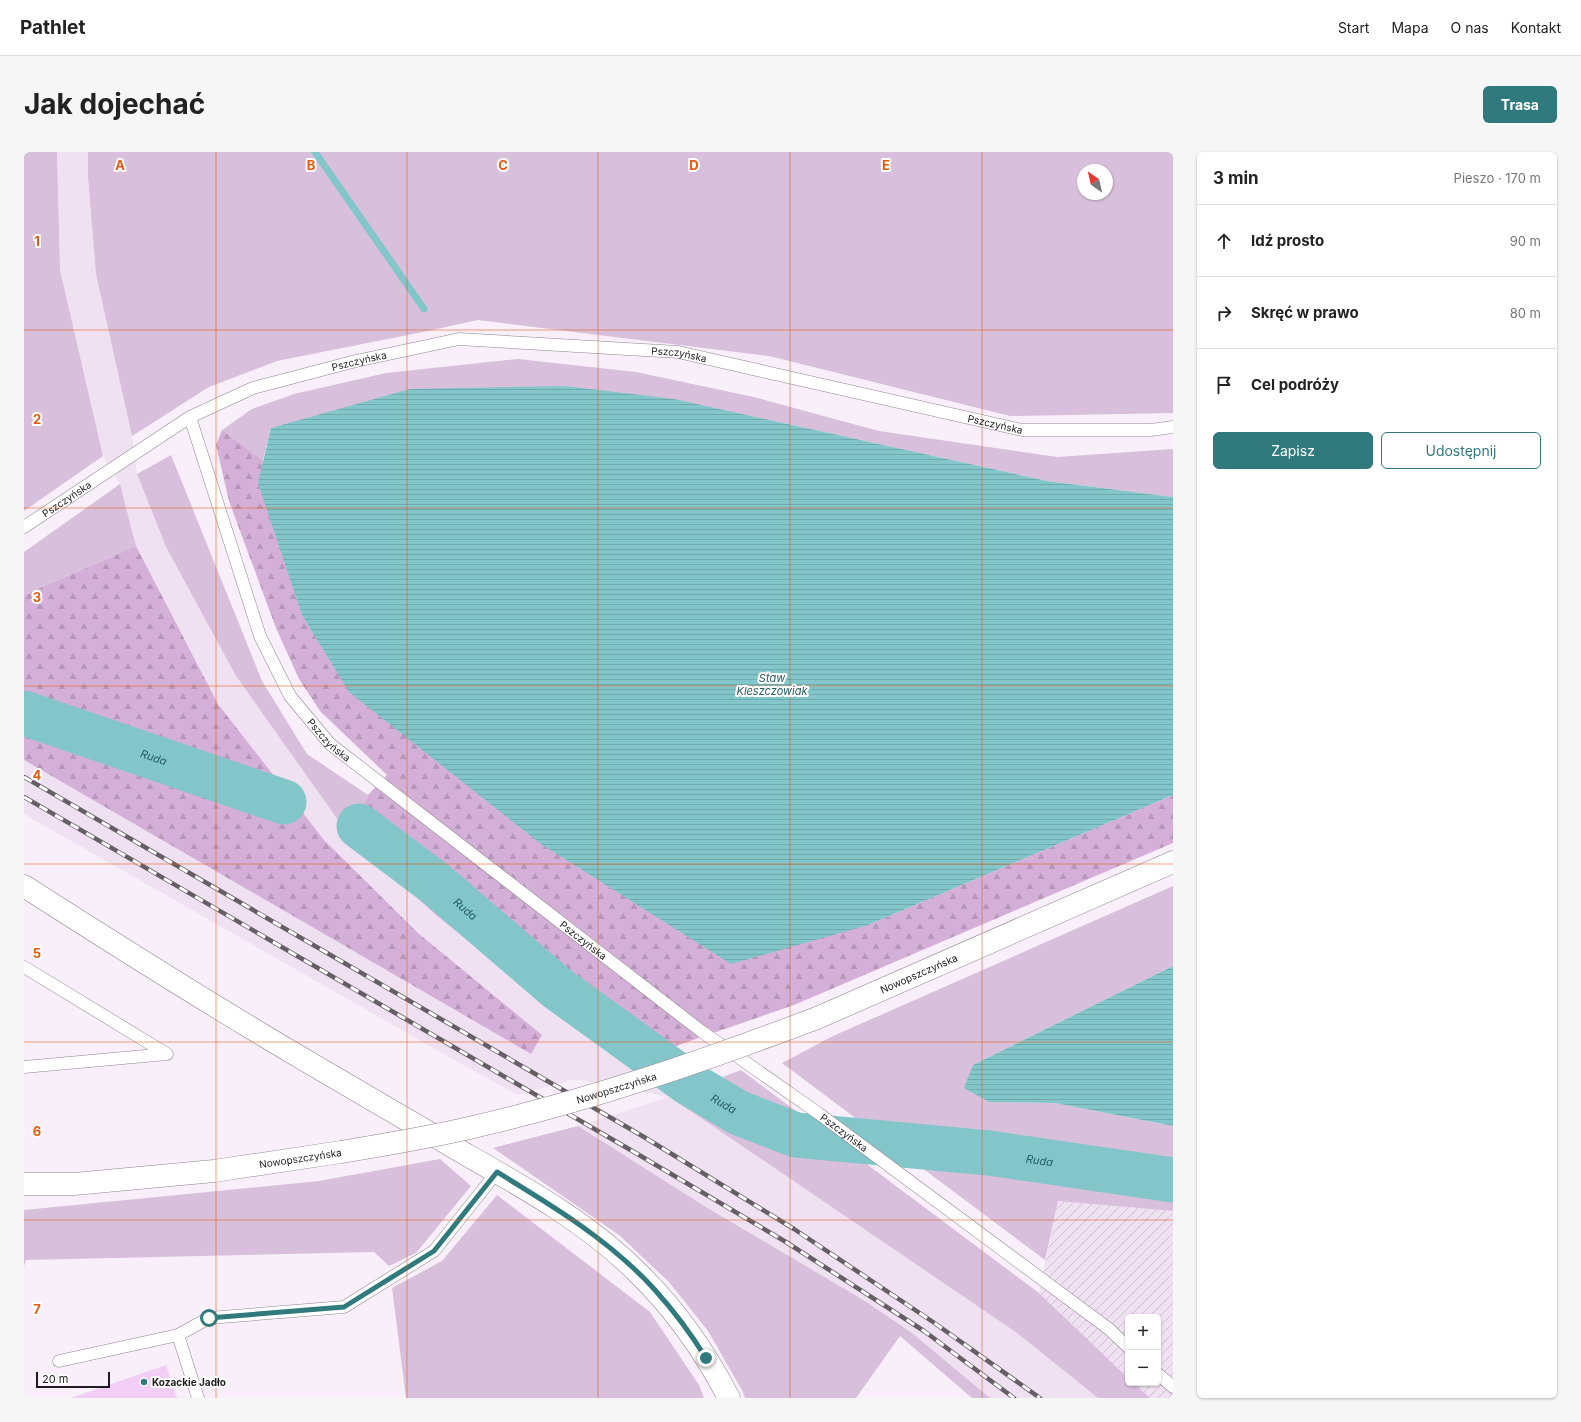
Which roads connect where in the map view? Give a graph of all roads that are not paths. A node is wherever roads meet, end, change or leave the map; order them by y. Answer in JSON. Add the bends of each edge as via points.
{"nodes":[{"id":1,"x":190,"y":417,"type":"junction"},
{"id":2,"x":1173,"y":427,"type":"edge"},
{"id":3,"x":24,"y":527,"type":"edge"},
{"id":4,"x":1173,"y":862,"type":"edge"},
{"id":5,"x":24,"y":886,"type":"edge"},
{"id":6,"x":24,"y":967,"type":"edge"},
{"id":7,"x":24,"y":1067,"type":"edge"},
{"id":8,"x":497,"y":1172,"type":"junction"},
{"id":9,"x":24,"y":1184,"type":"edge"},
{"id":10,"x":178,"y":1335,"type":"junction"},
{"id":11,"x":1125,"y":1344,"type":"edge"},
{"id":12,"x":59,"y":1361,"type":"dead end"},
{"id":13,"x":1161,"y":1377,"type":"edge"},
{"id":14,"x":1173,"y":1387,"type":"edge"},
{"id":15,"x":198,"y":1398,"type":"edge"},
{"id":16,"x":729,"y":1398,"type":"edge"}],
"edges":[{"from":1,"to":2,"type":"lane","name":"Pszczyńska","via":[[253,388],[356,361],[459,339],[678,352],[1022,430],[1151,430]]},
{"from":1,"to":3,"type":"lane","name":"Pszczyńska"},
{"from":1,"to":11,"type":"lane","name":"Pszczyńska","via":[[260,636],[290,696],[330,744],[701,1031],[818,1113],[1109,1329]]},
{"from":4,"to":9,"type":"main road","name":"Nowopszczyńska","bridge":true,"via":[[817,1018],[669,1072],[571,1102],[468,1128],[214,1172],[74,1184]]},
{"from":5,"to":8,"type":"main road","via":[[229,1015]]},
{"from":6,"to":7,"type":"lane","via":[[167,1054]]},
{"from":8,"to":10,"type":"lane","via":[[434,1251],[344,1307],[209,1318]]},
{"from":8,"to":16,"type":"main road","via":[[578,1224],[637,1271],[690,1334]]},
{"from":10,"to":12,"type":"lane"},
{"from":10,"to":15,"type":"lane"},
{"from":13,"to":14,"type":"lane"}]}
